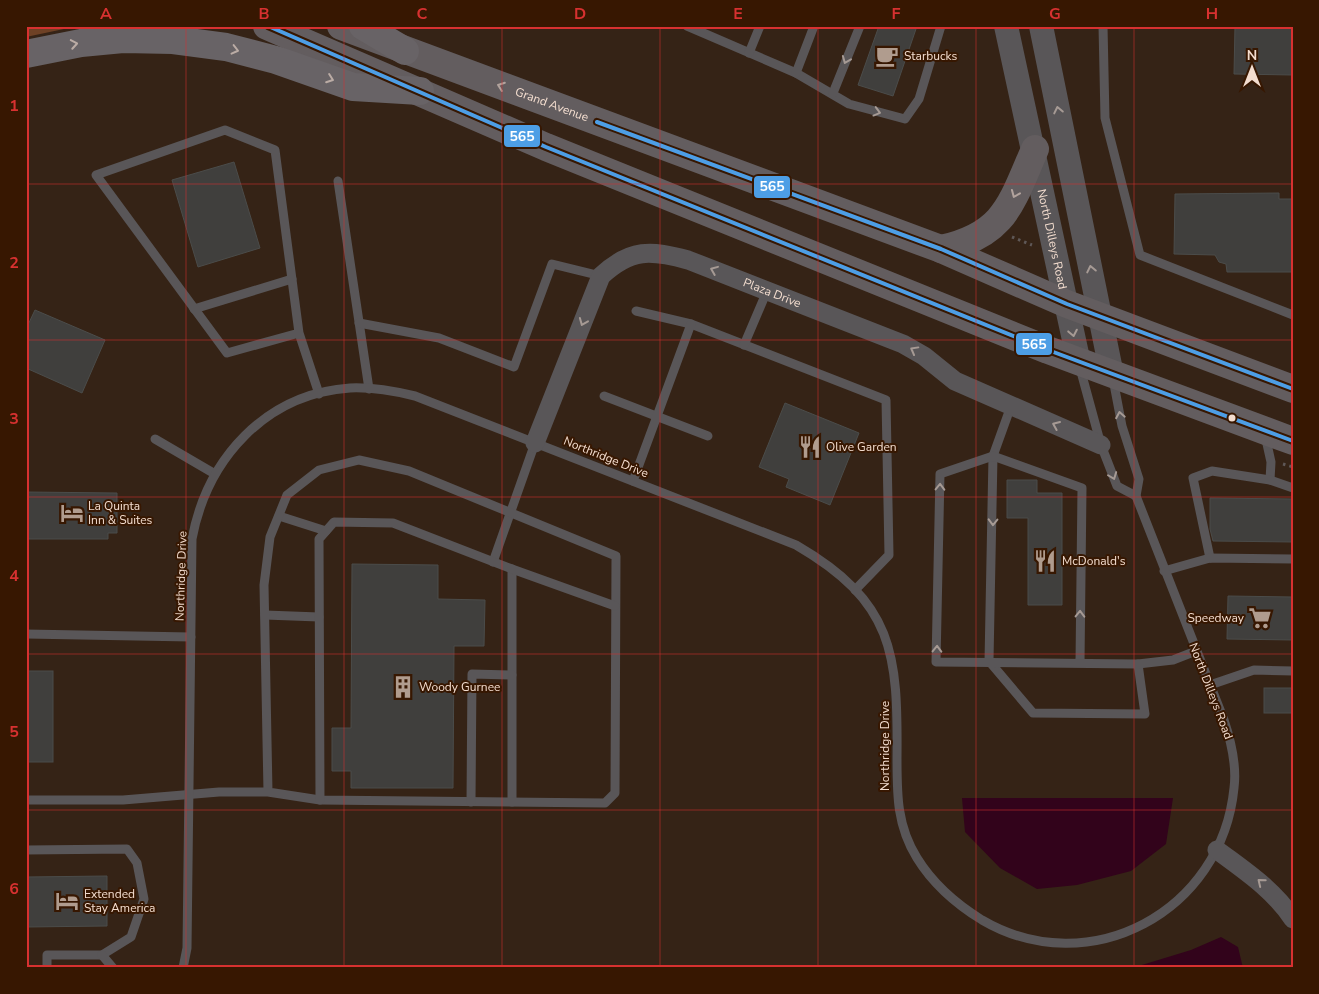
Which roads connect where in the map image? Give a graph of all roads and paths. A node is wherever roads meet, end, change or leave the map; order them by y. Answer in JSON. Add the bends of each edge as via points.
{"nodes":[{"id":1,"x":267,"y":26,"type":"edge"},
{"id":2,"x":341,"y":26,"type":"edge"},
{"id":3,"x":363,"y":26,"type":"edge"},
{"id":4,"x":687,"y":26,"type":"edge"},
{"id":5,"x":760,"y":26,"type":"edge"},
{"id":6,"x":814,"y":26,"type":"edge"},
{"id":7,"x":860,"y":26,"type":"edge"},
{"id":8,"x":941,"y":26,"type":"edge"},
{"id":9,"x":1006,"y":26,"type":"edge"},
{"id":10,"x":1041,"y":26,"type":"edge"},
{"id":11,"x":1103,"y":26,"type":"edge"},
{"id":12,"x":697,"y":28,"type":"edge"},
{"id":13,"x":405,"y":50,"type":"junction"},
{"id":14,"x":749,"y":53,"type":"junction"},
{"id":15,"x":26,"y":54,"type":"edge"},
{"id":16,"x":796,"y":73,"type":"junction"},
{"id":17,"x":420,"y":91,"type":"junction"},
{"id":18,"x":833,"y":93,"type":"junction"},
{"id":19,"x":1034,"y":149,"type":"junction"},
{"id":20,"x":338,"y":181,"type":"dead end"},
{"id":21,"x":1011,"y":237,"type":"dead end"},
{"id":22,"x":1036,"y":247,"type":"dead end"},
{"id":23,"x":941,"y":249,"type":"junction"},
{"id":24,"x":601,"y":276,"type":"junction"},
{"id":25,"x":292,"y":279,"type":"junction"},
{"id":26,"x":767,"y":291,"type":"junction"},
{"id":27,"x":1067,"y":304,"type":"junction"},
{"id":28,"x":194,"y":309,"type":"junction"},
{"id":29,"x":636,"y":311,"type":"dead end"},
{"id":30,"x":1293,"y":315,"type":"edge"},
{"id":31,"x":1101,"y":317,"type":"junction"},
{"id":32,"x":359,"y":323,"type":"junction"},
{"id":33,"x":692,"y":324,"type":"junction"},
{"id":34,"x":299,"y":333,"type":"junction"},
{"id":35,"x":744,"y":345,"type":"junction"},
{"id":36,"x":1079,"y":363,"type":"junction"},
{"id":37,"x":1112,"y":375,"type":"junction"},
{"id":38,"x":368,"y":389,"type":"junction"},
{"id":39,"x":1293,"y":389,"type":"edge"},
{"id":40,"x":319,"y":394,"type":"junction"},
{"id":41,"x":604,"y":396,"type":"dead end"},
{"id":42,"x":1011,"y":406,"type":"junction"},
{"id":43,"x":657,"y":416,"type":"junction"},
{"id":44,"x":1264,"y":430,"type":"junction"},
{"id":45,"x":708,"y":436,"type":"dead end"},
{"id":46,"x":156,"y":439,"type":"dead end"},
{"id":47,"x":1293,"y":442,"type":"edge"},
{"id":48,"x":535,"y":443,"type":"junction"},
{"id":49,"x":1101,"y":445,"type":"junction"},
{"id":50,"x":993,"y":456,"type":"junction"},
{"id":51,"x":215,"y":474,"type":"junction"},
{"id":52,"x":1270,"y":480,"type":"junction"},
{"id":53,"x":633,"y":481,"type":"junction"},
{"id":54,"x":1293,"y":488,"type":"edge"},
{"id":55,"x":1136,"y":496,"type":"junction"},
{"id":56,"x":509,"y":514,"type":"junction"},
{"id":57,"x":278,"y":516,"type":"junction"},
{"id":58,"x":326,"y":531,"type":"junction"},
{"id":59,"x":1210,"y":558,"type":"junction"},
{"id":60,"x":1293,"y":559,"type":"edge"},
{"id":61,"x":493,"y":562,"type":"junction"},
{"id":62,"x":512,"y":569,"type":"junction"},
{"id":63,"x":1164,"y":571,"type":"junction"},
{"id":64,"x":855,"y":590,"type":"junction"},
{"id":65,"x":615,"y":606,"type":"junction"},
{"id":66,"x":265,"y":615,"type":"junction"},
{"id":67,"x":319,"y":618,"type":"junction"},
{"id":68,"x":26,"y":634,"type":"edge"},
{"id":69,"x":191,"y":637,"type":"junction"},
{"id":70,"x":1196,"y":651,"type":"junction"},
{"id":71,"x":990,"y":661,"type":"junction"},
{"id":72,"x":1080,"y":663,"type":"junction"},
{"id":73,"x":1138,"y":664,"type":"junction"},
{"id":74,"x":1293,"y":671,"type":"edge"},
{"id":75,"x":512,"y":674,"type":"junction"},
{"id":76,"x":1210,"y":685,"type":"junction"},
{"id":77,"x":268,"y":792,"type":"junction"},
{"id":78,"x":189,"y":794,"type":"junction"},
{"id":79,"x":26,"y":800,"type":"edge"},
{"id":80,"x":320,"y":800,"type":"junction"},
{"id":81,"x":471,"y":802,"type":"junction"},
{"id":82,"x":512,"y":802,"type":"junction"},
{"id":83,"x":26,"y":850,"type":"edge"},
{"id":84,"x":1217,"y":850,"type":"junction"},
{"id":85,"x":1293,"y":919,"type":"edge"},
{"id":86,"x":102,"y":955,"type":"junction"},
{"id":87,"x":47,"y":968,"type":"edge"},
{"id":88,"x":113,"y":968,"type":"edge"},
{"id":89,"x":183,"y":968,"type":"edge"}],
"edges":[{"from":1,"to":17,"type":"main road"},
{"from":2,"to":13,"type":"main road","name":"Grand Avenue"},
{"from":3,"to":13,"type":"highway"},
{"from":4,"to":12,"type":"lane"},
{"from":5,"to":14,"type":"lane"},
{"from":6,"to":16,"type":"lane"},
{"from":7,"to":18,"type":"lane","one_way":true},
{"from":18,"to":8,"type":"lane","one_way":true,"via":[[849,104],[905,120],[919,99]]},
{"from":9,"to":19,"type":"street","name":"North Dilleys Road"},
{"from":31,"to":10,"type":"street","name":"North Dilleys Road","one_way":true},
{"from":11,"to":30,"type":"lane","via":[[1105,118],[1140,255]]},
{"from":12,"to":14,"type":"lane"},
{"from":23,"to":13,"type":"main road","name":"Grand Avenue","one_way":true},
{"from":14,"to":16,"type":"lane"},
{"from":15,"to":17,"type":"highway","one_way":true,"via":[[123,39],[173,40],[226,47],[276,60],[353,87]]},
{"from":16,"to":18,"type":"lane"},
{"from":17,"to":36,"type":"main road","via":[[546,147]]},
{"from":19,"to":23,"type":"main road","one_way":true,"via":[[1012,202],[1001,219],[967,241]]},
{"from":19,"to":27,"type":"street","name":"North Dilleys Road"},
{"from":20,"to":32,"type":"lane"},
{"from":21,"to":22,"type":"path"},
{"from":23,"to":27,"type":"main road","name":"Grand Avenue"},
{"from":26,"to":24,"type":"street","name":"Plaza Drive","one_way":true,"via":[[688,260],[658,253],[631,255]]},
{"from":24,"to":32,"type":"lane","via":[[552,264],[514,367],[439,338]]},
{"from":24,"to":48,"type":"street","one_way":true},
{"from":25,"to":28,"type":"lane"},
{"from":25,"to":28,"type":"lane","via":[[275,150],[225,130],[96,175]]},
{"from":25,"to":34,"type":"lane"},
{"from":26,"to":35,"type":"lane"},
{"from":42,"to":26,"type":"street","name":"Plaza Drive","one_way":true,"via":[[955,381],[903,344]]},
{"from":27,"to":31,"type":"main road","name":"Grand Avenue"},
{"from":27,"to":36,"type":"street","name":"North Dilleys Road","one_way":true},
{"from":28,"to":34,"type":"lane","via":[[226,353]]},
{"from":29,"to":33,"type":"lane"},
{"from":31,"to":37,"type":"street","name":"North Dilleys Road"},
{"from":31,"to":39,"type":"main road","name":"Grand Avenue"},
{"from":32,"to":38,"type":"lane"},
{"from":33,"to":35,"type":"lane"},
{"from":33,"to":43,"type":"lane"},
{"from":34,"to":40,"type":"lane"},
{"from":35,"to":64,"type":"lane","via":[[886,400],[889,555]]},
{"from":36,"to":37,"type":"main road"},
{"from":36,"to":49,"type":"lane","name":"North Dilleys Road"},
{"from":37,"to":44,"type":"main road"},
{"from":55,"to":37,"type":"lane","name":"North Dilleys Road","one_way":true,"via":[[1139,479],[1122,426]]},
{"from":38,"to":40,"type":"lane","name":"Northridge Drive","via":[[351,388]]},
{"from":38,"to":48,"type":"lane","name":"Northridge Drive","via":[[386,389],[415,396]]},
{"from":40,"to":51,"type":"lane","name":"Northridge Drive","via":[[298,400],[270,415],[243,435]]},
{"from":41,"to":43,"type":"lane"},
{"from":49,"to":42,"type":"street","name":"Plaza Drive","one_way":true},
{"from":42,"to":50,"type":"lane"},
{"from":43,"to":45,"type":"lane"},
{"from":43,"to":53,"type":"lane"},
{"from":44,"to":47,"type":"main road"},
{"from":44,"to":52,"type":"lane","via":[[1271,462]]},
{"from":46,"to":51,"type":"lane"},
{"from":48,"to":53,"type":"lane","name":"Northridge Drive"},
{"from":48,"to":56,"type":"lane"},
{"from":49,"to":55,"type":"lane","name":"North Dilleys Road","one_way":true,"via":[[1117,486]]},
{"from":50,"to":71,"type":"lane","one_way":true},
{"from":71,"to":50,"type":"lane","one_way":true,"via":[[936,662],[940,474]]},
{"from":72,"to":50,"type":"lane","one_way":true,"via":[[1082,488]]},
{"from":51,"to":69,"type":"lane","name":"Northridge Drive","via":[[197,513],[192,540]]},
{"from":52,"to":54,"type":"lane"},
{"from":52,"to":59,"type":"lane","via":[[1212,471],[1194,478]]},
{"from":53,"to":64,"type":"lane","name":"Northridge Drive","via":[[796,545],[824,562]]},
{"from":55,"to":63,"type":"lane","name":"North Dilleys Road"},
{"from":56,"to":57,"type":"lane","via":[[409,471],[359,460],[319,470],[287,495]]},
{"from":56,"to":61,"type":"lane"},
{"from":56,"to":65,"type":"lane","via":[[616,556]]},
{"from":57,"to":58,"type":"lane"},
{"from":57,"to":66,"type":"lane","via":[[270,537],[264,585]]},
{"from":58,"to":61,"type":"lane","via":[[334,522],[393,523]]},
{"from":58,"to":67,"type":"lane","via":[[319,540]]},
{"from":59,"to":60,"type":"lane"},
{"from":59,"to":63,"type":"lane"},
{"from":61,"to":62,"type":"lane"},
{"from":62,"to":65,"type":"lane"},
{"from":62,"to":75,"type":"lane"},
{"from":63,"to":70,"type":"lane","name":"North Dilleys Road"},
{"from":64,"to":84,"type":"lane","name":"Northridge Drive","via":[[880,625],[896,674],[898,814],[904,835],[918,860],[961,907],[1001,931],[1025,938],[1048,943],[1103,939],[1129,931],[1174,905],[1191,888]]},
{"from":65,"to":82,"type":"lane","via":[[615,793],[605,803]]},
{"from":66,"to":67,"type":"lane"},
{"from":66,"to":77,"type":"lane"},
{"from":67,"to":80,"type":"lane"},
{"from":68,"to":69,"type":"lane"},
{"from":69,"to":78,"type":"lane","name":"Northridge Drive"},
{"from":70,"to":73,"type":"lane","via":[[1173,660]]},
{"from":70,"to":76,"type":"lane","name":"North Dilleys Road"},
{"from":71,"to":72,"type":"lane"},
{"from":71,"to":73,"type":"lane","via":[[1033,713],[1145,714]]},
{"from":72,"to":73,"type":"lane"},
{"from":74,"to":76,"type":"lane","via":[[1254,670]]},
{"from":75,"to":81,"type":"lane","via":[[472,674]]},
{"from":75,"to":82,"type":"lane"},
{"from":76,"to":84,"type":"lane","name":"North Dilleys Road","via":[[1232,744],[1235,786],[1227,826]]},
{"from":77,"to":78,"type":"lane"},
{"from":77,"to":80,"type":"lane"},
{"from":78,"to":79,"type":"lane","via":[[123,800]]},
{"from":78,"to":89,"type":"lane","name":"Northridge Drive","via":[[187,948]]},
{"from":80,"to":81,"type":"lane"},
{"from":81,"to":82,"type":"lane"},
{"from":83,"to":86,"type":"lane","via":[[127,849],[136,863],[144,899],[131,937]]},
{"from":85,"to":84,"type":"street","one_way":true,"via":[[1284,904],[1263,884]]},
{"from":86,"to":87,"type":"lane","via":[[47,955]]},
{"from":86,"to":88,"type":"lane"}]}
